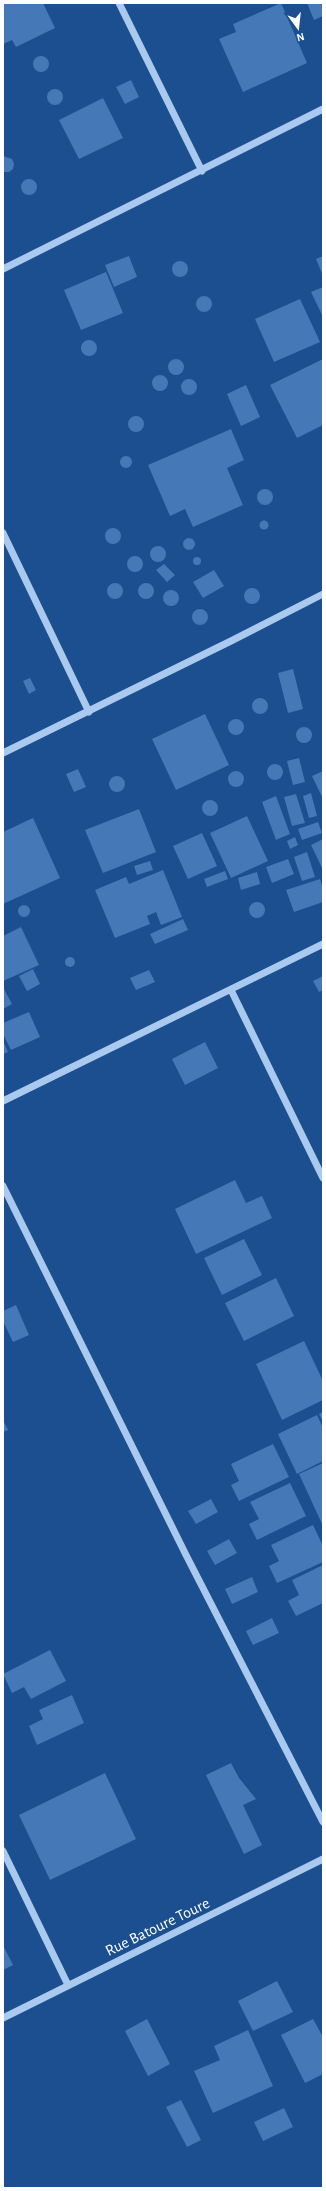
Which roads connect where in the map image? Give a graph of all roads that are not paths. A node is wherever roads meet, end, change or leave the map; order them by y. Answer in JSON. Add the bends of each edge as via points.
{"nodes":[{"id":1,"x":119,"y":3,"type":"edge"},
{"id":2,"x":323,"y":110,"type":"edge"},
{"id":3,"x":202,"y":171,"type":"junction"},
{"id":4,"x":3,"y":269,"type":"edge"},
{"id":5,"x":3,"y":533,"type":"edge"},
{"id":6,"x":323,"y":594,"type":"edge"},
{"id":7,"x":89,"y":712,"type":"junction"},
{"id":8,"x":3,"y":753,"type":"edge"},
{"id":9,"x":323,"y":944,"type":"edge"},
{"id":10,"x":231,"y":990,"type":"junction"},
{"id":11,"x":3,"y":1101,"type":"edge"},
{"id":12,"x":323,"y":1178,"type":"edge"},
{"id":13,"x":3,"y":1186,"type":"edge"},
{"id":14,"x":323,"y":1822,"type":"edge"},
{"id":15,"x":3,"y":1852,"type":"edge"},
{"id":16,"x":323,"y":1860,"type":"edge"},
{"id":17,"x":68,"y":1985,"type":"junction"},
{"id":18,"x":3,"y":2018,"type":"edge"}],
"edges":[{"from":1,"to":3,"type":"street"},
{"from":2,"to":3,"type":"street"},
{"from":3,"to":4,"type":"street"},
{"from":5,"to":7,"type":"street"},
{"from":6,"to":7,"type":"street"},
{"from":7,"to":8,"type":"street"},
{"from":9,"to":10,"type":"street"},
{"from":10,"to":11,"type":"street"},
{"from":10,"to":12,"type":"street"},
{"from":13,"to":14,"type":"street","via":[[186,1555]]},
{"from":15,"to":17,"type":"street"},
{"from":16,"to":17,"type":"street","name":"Rue Batoure Toure"},
{"from":17,"to":18,"type":"street","name":"Rue Batoure Toure"}]}
